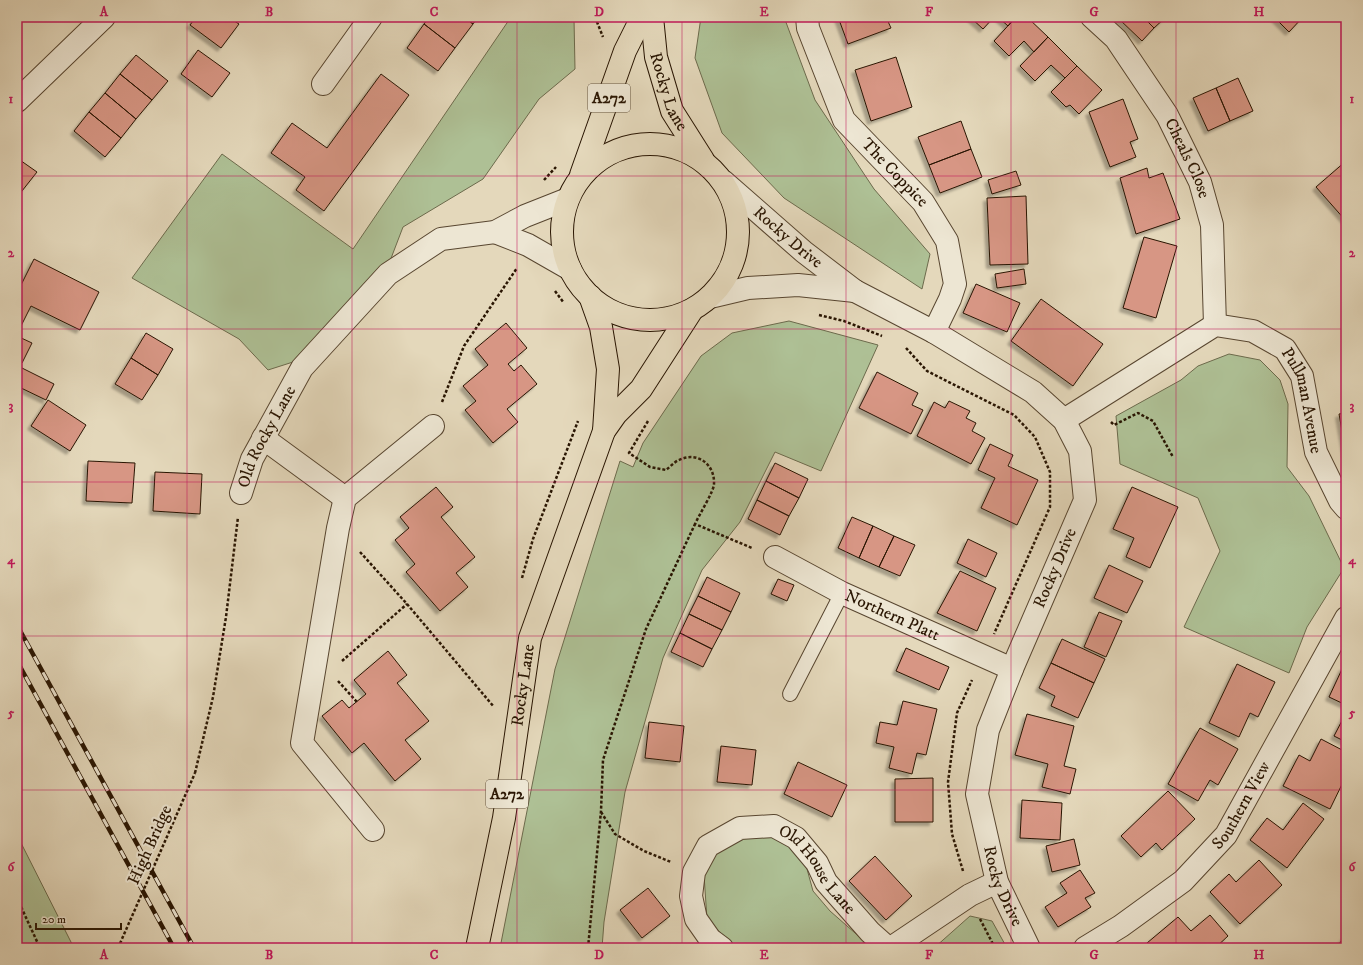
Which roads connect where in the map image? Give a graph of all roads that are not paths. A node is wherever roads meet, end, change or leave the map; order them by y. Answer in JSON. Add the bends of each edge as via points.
{"nodes":[{"id":1,"x":104,"y":17,"type":"edge"},
{"id":2,"x":371,"y":17,"type":"edge"},
{"id":3,"x":642,"y":17,"type":"edge"},
{"id":4,"x":652,"y":17,"type":"edge"},
{"id":5,"x":807,"y":17,"type":"edge"},
{"id":6,"x":1092,"y":17,"type":"edge"},
{"id":7,"x":323,"y":84,"type":"dead end"},
{"id":8,"x":17,"y":101,"type":"edge"},
{"id":9,"x":703,"y":160,"type":"junction"},
{"id":10,"x":579,"y":180,"type":"junction"},
{"id":11,"x":723,"y":181,"type":"junction"},
{"id":12,"x":568,"y":199,"type":"junction"},
{"id":13,"x":495,"y":232,"type":"junction"},
{"id":14,"x":570,"y":269,"type":"junction"},
{"id":15,"x":855,"y":292,"type":"junction"},
{"id":16,"x":590,"y":296,"type":"junction"},
{"id":17,"x":710,"y":297,"type":"junction"},
{"id":18,"x":692,"y":310,"type":"junction"},
{"id":19,"x":1215,"y":325,"type":"junction"},
{"id":20,"x":934,"y":332,"type":"junction"},
{"id":21,"x":1064,"y":420,"type":"junction"},
{"id":22,"x":433,"y":426,"type":"road end"},
{"id":23,"x":604,"y":431,"type":"junction"},
{"id":24,"x":263,"y":438,"type":"junction"},
{"id":25,"x":241,"y":493,"type":"road end"},
{"id":26,"x":345,"y":498,"type":"junction"},
{"id":27,"x":1346,"y":508,"type":"edge"},
{"id":28,"x":775,"y":557,"type":"road end"},
{"id":29,"x":842,"y":593,"type":"junction"},
{"id":30,"x":1346,"y":618,"type":"edge"},
{"id":31,"x":1012,"y":669,"type":"junction"},
{"id":32,"x":790,"y":694,"type":"dead end"},
{"id":33,"x":373,"y":830,"type":"dead end"},
{"id":34,"x":997,"y":882,"type":"junction"},
{"id":35,"x":477,"y":948,"type":"edge"},
{"id":36,"x":722,"y":948,"type":"edge"},
{"id":37,"x":888,"y":948,"type":"edge"},
{"id":38,"x":891,"y":948,"type":"edge"},
{"id":39,"x":1029,"y":948,"type":"edge"},
{"id":40,"x":1085,"y":948,"type":"edge"}],
"edges":[{"from":1,"to":8,"type":"street"},
{"from":2,"to":7,"type":"street"},
{"from":3,"to":10,"type":"highway","name":"Rocky Lane","number":"A272","via":[[625,51]]},
{"from":4,"to":9,"type":"highway","name":"Rocky Lane","via":[[656,57],[672,112]]},
{"from":5,"to":20,"type":"street","name":"The Coppice","via":[[808,28],[844,120],[923,202],[947,241],[955,284]]},
{"from":6,"to":19,"type":"street","name":"Cheals Close","via":[[1116,39],[1167,115],[1200,182],[1212,225]]},
{"from":9,"to":10,"type":"highway","via":[[676,147],[644,143],[614,152],[597,162]]},
{"from":9,"to":11,"type":"highway"},
{"from":10,"to":12,"type":"highway"},
{"from":11,"to":15,"type":"street","name":"Rocky Drive","via":[[804,252]]},
{"from":11,"to":17,"type":"highway","via":[[735,204],[739,228],[736,254],[726,277]]},
{"from":12,"to":13,"type":"street","name":"Old Rocky Lane","via":[[525,216]]},
{"from":12,"to":14,"type":"highway","via":[[562,230],[564,250]]},
{"from":13,"to":14,"type":"street","name":"Old Rocky Lane","via":[[528,245]]},
{"from":13,"to":24,"type":"street","name":"Old Rocky Lane","via":[[441,239],[388,274],[302,368]]},
{"from":14,"to":16,"type":"highway"},
{"from":15,"to":17,"type":"street","name":"Rocky Drive","via":[[798,285],[748,288]]},
{"from":15,"to":20,"type":"street","name":"Rocky Drive"},
{"from":16,"to":18,"type":"highway","via":[[610,310],[633,319],[658,320]]},
{"from":16,"to":23,"type":"highway","name":"Rocky Lane","number":"A272","via":[[601,327],[608,369]]},
{"from":17,"to":18,"type":"highway"},
{"from":18,"to":23,"type":"highway","name":"Rocky Lane","number":"A272","via":[[641,389],[616,414]]},
{"from":19,"to":21,"type":"street"},
{"from":19,"to":27,"type":"street","name":"Pullman Avenue","via":[[1253,331],[1285,349],[1302,376],[1316,452]]},
{"from":20,"to":21,"type":"street","name":"Rocky Drive","via":[[1033,392]]},
{"from":21,"to":31,"type":"street","name":"Rocky Drive","via":[[1080,451],[1085,500]]},
{"from":22,"to":26,"type":"street"},
{"from":23,"to":35,"type":"highway","name":"Rocky Lane","number":"A272","via":[[530,638],[504,818]]},
{"from":24,"to":25,"type":"street","name":"Old Rocky Lane","via":[[252,459]]},
{"from":24,"to":26,"type":"street"},
{"from":26,"to":33,"type":"street","via":[[302,743]]},
{"from":28,"to":29,"type":"street","name":"Northern Platt"},
{"from":29,"to":31,"type":"street","name":"Northern Platt"},
{"from":29,"to":32,"type":"lane"},
{"from":30,"to":40,"type":"street","name":"Southern View","via":[[1226,835],[1183,881],[1121,926]]},
{"from":31,"to":34,"type":"street","name":"Rocky Drive","via":[[988,730],[977,794]]},
{"from":34,"to":38,"type":"street","via":[[970,895]]},
{"from":34,"to":39,"type":"street","name":"Rocky Drive"},
{"from":36,"to":37,"type":"street","name":"Old House Lane","via":[[710,939],[696,919],[691,896],[694,872],[708,846],[734,831],[740,828],[774,826],[796,838],[817,863],[826,882],[870,932]]}]}
